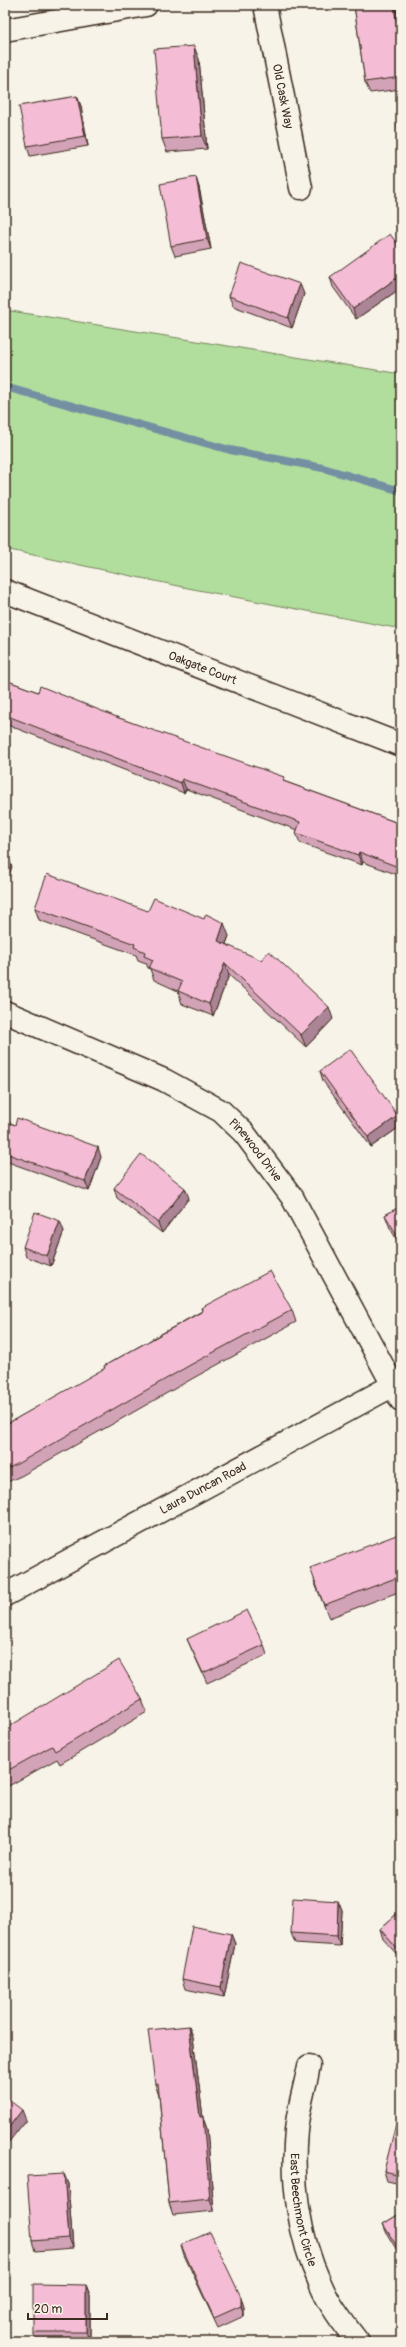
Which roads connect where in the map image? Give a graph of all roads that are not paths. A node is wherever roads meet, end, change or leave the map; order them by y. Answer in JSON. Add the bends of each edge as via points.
{"nodes":[{"id":1,"x":146,"y":5,"type":"edge"},
{"id":2,"x":265,"y":5,"type":"edge"},
{"id":3,"x":5,"y":30,"type":"edge"},
{"id":4,"x":301,"y":188,"type":"dead end"},
{"id":5,"x":5,"y":591,"type":"edge"},
{"id":6,"x":401,"y":745,"type":"edge"},
{"id":7,"x":5,"y":1012,"type":"edge"},
{"id":8,"x":398,"y":1389,"type":"edge"},
{"id":9,"x":5,"y":1595,"type":"edge"},
{"id":10,"x":309,"y":2066,"type":"dead end"},
{"id":11,"x":358,"y":2342,"type":"edge"}],
"edges":[{"from":1,"to":3,"type":"street"},
{"from":2,"to":4,"type":"street","name":"Old Cask Way"},
{"from":5,"to":6,"type":"street","name":"Oakgate Court"},
{"from":7,"to":8,"type":"street","name":"Pinewood Drive","via":[[164,1080],[221,1111],[244,1133],[292,1197]]},
{"from":8,"to":9,"type":"street","name":"Laura Duncan Road"},
{"from":10,"to":11,"type":"street","name":"East Beechmont Circle","via":[[296,2131],[294,2174],[299,2218],[320,2284],[340,2319]]}]}
